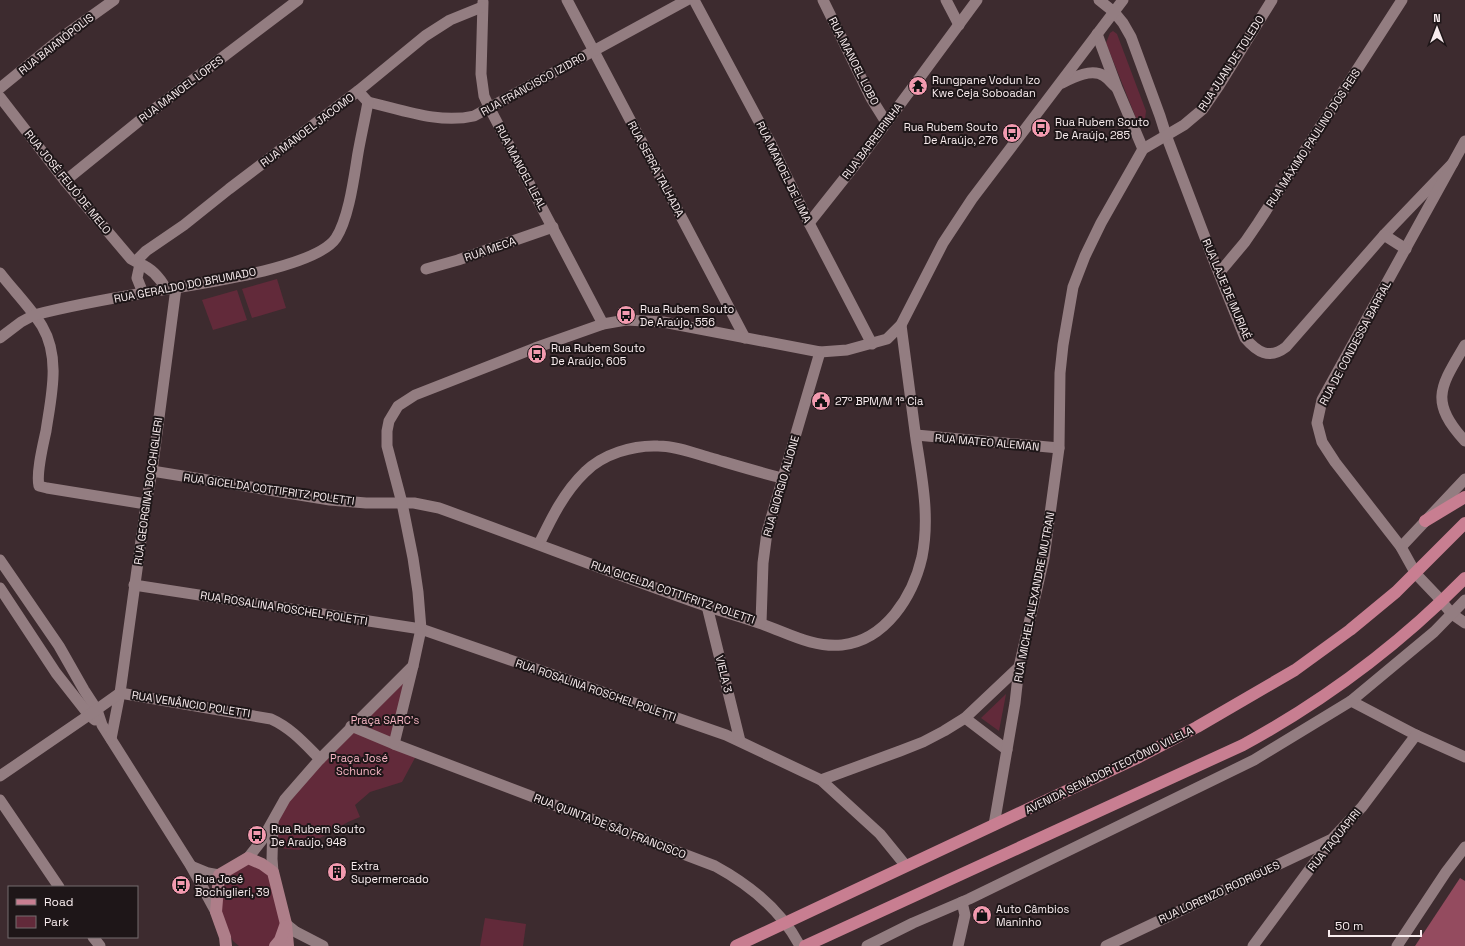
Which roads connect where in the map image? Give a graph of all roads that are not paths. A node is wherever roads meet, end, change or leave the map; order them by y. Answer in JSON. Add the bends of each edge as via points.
{"nodes":[{"id":1,"x":114,"y":0,"type":"edge"},
{"id":2,"x":298,"y":0,"type":"edge"},
{"id":3,"x":567,"y":0,"type":"edge"},
{"id":4,"x":687,"y":0,"type":"edge"},
{"id":5,"x":694,"y":0,"type":"edge"},
{"id":6,"x":823,"y":0,"type":"edge"},
{"id":7,"x":946,"y":0,"type":"edge"},
{"id":8,"x":977,"y":0,"type":"edge"},
{"id":9,"x":1100,"y":0,"type":"edge"},
{"id":10,"x":1123,"y":0,"type":"edge"},
{"id":11,"x":1272,"y":0,"type":"edge"},
{"id":12,"x":1402,"y":0,"type":"edge"},
{"id":13,"x":483,"y":4,"type":"edge"},
{"id":14,"x":1114,"y":12,"type":"junction"},
{"id":15,"x":959,"y":25,"type":"junction"},
{"id":16,"x":1097,"y":34,"type":"junction"},
{"id":17,"x":594,"y":50,"type":"junction"},
{"id":18,"x":1061,"y":83,"type":"junction"},
{"id":19,"x":0,"y":88,"type":"edge"},
{"id":20,"x":1117,"y":88,"type":"junction"},
{"id":21,"x":358,"y":91,"type":"junction"},
{"id":22,"x":0,"y":96,"type":"edge"},
{"id":23,"x":368,"y":102,"type":"junction"},
{"id":24,"x":489,"y":107,"type":"junction"},
{"id":25,"x":886,"y":122,"type":"junction"},
{"id":26,"x":1166,"y":135,"type":"junction"},
{"id":27,"x":1465,"y":141,"type":"edge"},
{"id":28,"x":1142,"y":149,"type":"junction"},
{"id":29,"x":1453,"y":163,"type":"junction"},
{"id":30,"x":65,"y":181,"type":"junction"},
{"id":31,"x":809,"y":223,"type":"junction"},
{"id":32,"x":553,"y":227,"type":"junction"},
{"id":33,"x":1384,"y":235,"type":"junction"},
{"id":34,"x":1406,"y":249,"type":"junction"},
{"id":35,"x":138,"y":263,"type":"junction"},
{"id":36,"x":426,"y":269,"type":"dead end"},
{"id":37,"x":0,"y":273,"type":"edge"},
{"id":38,"x":1218,"y":273,"type":"junction"},
{"id":39,"x":171,"y":289,"type":"junction"},
{"id":40,"x":143,"y":293,"type":"junction"},
{"id":41,"x":34,"y":315,"type":"junction"},
{"id":42,"x":603,"y":324,"type":"junction"},
{"id":43,"x":901,"y":325,"type":"junction"},
{"id":44,"x":0,"y":338,"type":"edge"},
{"id":45,"x":745,"y":338,"type":"junction"},
{"id":46,"x":872,"y":344,"type":"junction"},
{"id":47,"x":1465,"y":345,"type":"edge"},
{"id":48,"x":820,"y":352,"type":"junction"},
{"id":49,"x":916,"y":436,"type":"junction"},
{"id":50,"x":1465,"y":441,"type":"edge"},
{"id":51,"x":1059,"y":448,"type":"junction"},
{"id":52,"x":152,"y":471,"type":"junction"},
{"id":53,"x":782,"y":478,"type":"junction"},
{"id":54,"x":1465,"y":479,"type":"edge"},
{"id":55,"x":1465,"y":497,"type":"edge"},
{"id":56,"x":402,"y":503,"type":"junction"},
{"id":57,"x":146,"y":504,"type":"junction"},
{"id":58,"x":1425,"y":521,"type":"junction"},
{"id":59,"x":1465,"y":523,"type":"edge"},
{"id":60,"x":539,"y":544,"type":"junction"},
{"id":61,"x":1401,"y":547,"type":"junction"},
{"id":62,"x":0,"y":560,"type":"edge"},
{"id":63,"x":1416,"y":574,"type":"junction"},
{"id":64,"x":1465,"y":578,"type":"edge"},
{"id":65,"x":134,"y":585,"type":"junction"},
{"id":66,"x":0,"y":588,"type":"edge"},
{"id":67,"x":1465,"y":600,"type":"edge"},
{"id":68,"x":1442,"y":601,"type":"junction"},
{"id":69,"x":707,"y":606,"type":"junction"},
{"id":70,"x":1452,"y":614,"type":"junction"},
{"id":71,"x":761,"y":623,"type":"junction"},
{"id":72,"x":1465,"y":623,"type":"edge"},
{"id":73,"x":421,"y":629,"type":"junction"},
{"id":74,"x":413,"y":666,"type":"junction"},
{"id":75,"x":1020,"y":667,"type":"junction"},
{"id":76,"x":120,"y":693,"type":"junction"},
{"id":77,"x":1351,"y":701,"type":"junction"},
{"id":78,"x":93,"y":713,"type":"junction"},
{"id":79,"x":965,"y":718,"type":"junction"},
{"id":80,"x":351,"y":726,"type":"junction"},
{"id":81,"x":1416,"y":735,"type":"junction"},
{"id":82,"x":111,"y":739,"type":"junction"},
{"id":83,"x":740,"y":741,"type":"junction"},
{"id":84,"x":394,"y":744,"type":"junction"},
{"id":85,"x":1007,"y":750,"type":"junction"},
{"id":86,"x":1465,"y":757,"type":"edge"},
{"id":87,"x":320,"y":759,"type":"junction"},
{"id":88,"x":0,"y":776,"type":"edge"},
{"id":89,"x":821,"y":780,"type":"junction"},
{"id":90,"x":0,"y":800,"type":"edge"},
{"id":91,"x":273,"y":820,"type":"junction"},
{"id":92,"x":994,"y":825,"type":"junction"},
{"id":93,"x":1332,"y":839,"type":"junction"},
{"id":94,"x":1465,"y":847,"type":"edge"},
{"id":95,"x":248,"y":858,"type":"junction"},
{"id":96,"x":191,"y":866,"type":"junction"},
{"id":97,"x":906,"y":866,"type":"junction"},
{"id":98,"x":273,"y":872,"type":"junction"},
{"id":99,"x":218,"y":875,"type":"junction"},
{"id":100,"x":58,"y":886,"type":"edge"},
{"id":101,"x":962,"y":902,"type":"junction"},
{"id":102,"x":216,"y":912,"type":"junction"},
{"id":103,"x":786,"y":923,"type":"junction"},
{"id":104,"x":286,"y":924,"type":"junction"},
{"id":105,"x":94,"y":938,"type":"edge"},
{"id":106,"x":226,"y":941,"type":"edge"},
{"id":107,"x":100,"y":946,"type":"edge"},
{"id":108,"x":234,"y":946,"type":"edge"},
{"id":109,"x":275,"y":946,"type":"edge"},
{"id":110,"x":288,"y":946,"type":"edge"},
{"id":111,"x":323,"y":946,"type":"edge"},
{"id":112,"x":736,"y":946,"type":"edge"},
{"id":113,"x":800,"y":946,"type":"edge"},
{"id":114,"x":805,"y":946,"type":"edge"},
{"id":115,"x":867,"y":946,"type":"edge"},
{"id":116,"x":958,"y":946,"type":"edge"},
{"id":117,"x":1106,"y":946,"type":"edge"},
{"id":118,"x":1253,"y":946,"type":"edge"},
{"id":119,"x":1397,"y":946,"type":"edge"}],
"edges":[{"from":1,"to":19,"type":"street","name":"RUA BAIANÓPOLIS","via":[[65,35]]},
{"from":2,"to":30,"type":"street","name":"RUA MANOEL LOPES","via":[[144,116]]},
{"from":3,"to":17,"type":"street","name":"RUA SERRA TALHADA"},
{"from":4,"to":17,"type":"street","name":"RUA FRANCISCO IZIDRO"},
{"from":5,"to":31,"type":"street","name":"RUA MANOEL DE LIMA","via":[[770,142]]},
{"from":6,"to":25,"type":"street","name":"RUA MANOEL LOBO","via":[[871,98]]},
{"from":7,"to":15,"type":"street"},
{"from":8,"to":15,"type":"street","name":"RUA BARREIRINHA"},
{"from":9,"to":14,"type":"street"},
{"from":10,"to":14,"type":"street"},
{"from":11,"to":26,"type":"street","name":"RUA JUAN DE TOLEDO","via":[[1202,109],[1184,126]]},
{"from":12,"to":38,"type":"street","name":"RUA MÁXIMO PAULINO DOS REIS","via":[[1258,223]]},
{"from":13,"to":21,"type":"street","name":"RUA MANOEL JACOMO","via":[[425,36]]},
{"from":13,"to":24,"type":"street","name":"RUA MANOEL LEAL","via":[[481,74],[484,96]]},
{"from":14,"to":16,"type":"street"},
{"from":14,"to":26,"type":"street","name":"RUA LAJE DE MURIAÉ","via":[[1131,37]]},
{"from":15,"to":25,"type":"street","name":"RUA BARREIRINHA"},
{"from":16,"to":18,"type":"street"},
{"from":16,"to":20,"type":"street"},
{"from":17,"to":24,"type":"street","name":"RUA FRANCISCO IZIDRO"},
{"from":17,"to":45,"type":"street","name":"RUA SERRA TALHADA"},
{"from":18,"to":20,"type":"street","via":[[1081,75],[1097,74],[1103,75]]},
{"from":18,"to":43,"type":"street","via":[[959,218],[943,243]]},
{"from":20,"to":28,"type":"street"},
{"from":21,"to":23,"type":"street"},
{"from":21,"to":35,"type":"street","name":"RUA MANOEL JACOMO","via":[[184,225],[146,251]]},
{"from":22,"to":30,"type":"street","name":"RUA JOSÉ FEIJÓ DE MELO"},
{"from":23,"to":24,"type":"street","name":"RUA FRANCISCO IZIDRO","via":[[440,118],[466,118]]},
{"from":23,"to":39,"type":"street","name":"RUA GERALDO DO BRUMADO","via":[[351,196],[343,223],[336,238],[328,246],[319,253],[293,262],[217,281]]},
{"from":24,"to":32,"type":"street","name":"RUA MANOEL LEAL"},
{"from":25,"to":31,"type":"street","name":"RUA BARREIRINHA"},
{"from":26,"to":28,"type":"street"},
{"from":26,"to":38,"type":"street","name":"RUA LAJE DE MURIAÉ"},
{"from":27,"to":29,"type":"street","name":"RUA DE CONDESSA BARRAL"},
{"from":28,"to":51,"type":"street","name":"RUA MICHEL ALEXANDRE MUTRAN","via":[[1101,223],[1073,287],[1060,373]]},
{"from":29,"to":33,"type":"street","name":"RUA LAJE DE MURIAÉ"},
{"from":29,"to":34,"type":"street","name":"RUA DE CONDESSA BARRAL"},
{"from":30,"to":35,"type":"street","name":"RUA JOSÉ FEIJÓ DE MELO","via":[[131,259]]},
{"from":31,"to":46,"type":"street","name":"RUA MANOEL DE LIMA"},
{"from":32,"to":36,"type":"street","name":"RUA MECA"},
{"from":32,"to":42,"type":"street","name":"RUA MANOEL LEAL"},
{"from":33,"to":34,"type":"street"},
{"from":33,"to":38,"type":"street","name":"RUA LAJE DE MURIAÉ","via":[[1286,347],[1273,353],[1260,352],[1245,338]]},
{"from":34,"to":61,"type":"street","name":"RUA DE CONDESSA BARRAL","via":[[1322,400],[1317,423],[1325,447]]},
{"from":35,"to":39,"type":"street","name":"RUA JOSÉ FEIJÓ DE MELO","via":[[148,267]]},
{"from":35,"to":40,"type":"street","via":[[137,278]]},
{"from":37,"to":41,"type":"street"},
{"from":39,"to":40,"type":"street","name":"RUA GERALDO DO BRUMADO"},
{"from":39,"to":52,"type":"street","name":"RUA GEORGINA BOCCHIGLIERI"},
{"from":40,"to":41,"type":"street","name":"RUA GERALDO DO BRUMADO"},
{"from":41,"to":44,"type":"street","name":"RUA GERALDO DO BRUMADO"},
{"from":41,"to":57,"type":"street","via":[[48,338],[54,371],[40,460],[39,486]]},
{"from":42,"to":45,"type":"street","via":[[626,320],[663,322]]},
{"from":42,"to":56,"type":"street","via":[[416,395],[398,406],[389,421],[387,446]]},
{"from":43,"to":46,"type":"street","via":[[887,339]]},
{"from":43,"to":49,"type":"street","name":"RUA GICELDA COTTIFRITZ POLETTI"},
{"from":45,"to":48,"type":"street"},
{"from":46,"to":48,"type":"street","via":[[847,350]]},
{"from":47,"to":50,"type":"street","via":[[1442,389],[1442,405],[1446,416]]},
{"from":48,"to":53,"type":"street","name":"RUA GIORGIO ALIONE"},
{"from":49,"to":51,"type":"street","name":"RUA MATEO ALEMAN"},
{"from":49,"to":71,"type":"street","name":"RUA GICELDA COTTIFRITZ POLETTI","via":[[926,512],[924,544],[914,582],[891,619],[859,641],[830,645],[797,638]]},
{"from":51,"to":75,"type":"street","name":"RUA MICHEL ALEXANDRE MUTRAN","via":[[1044,558]]},
{"from":52,"to":56,"type":"street","name":"RUA GICELDA COTTIFRITZ POLETTI","via":[[330,500]]},
{"from":52,"to":57,"type":"street","name":"RUA GEORGINA BOCCHIGLIERI"},
{"from":53,"to":60,"type":"street","via":[[681,449],[658,446],[620,451],[585,471],[558,508]]},
{"from":53,"to":71,"type":"street","name":"RUA GIORGIO ALIONE","via":[[764,550]]},
{"from":54,"to":58,"type":"street"},
{"from":55,"to":58,"type":"main road"},
{"from":56,"to":60,"type":"street","name":"RUA GICELDA COTTIFRITZ POLETTI","via":[[422,503],[439,508]]},
{"from":56,"to":73,"type":"street","via":[[413,558]]},
{"from":57,"to":65,"type":"street","name":"RUA GEORGINA BOCCHIGLIERI"},
{"from":58,"to":61,"type":"street"},
{"from":59,"to":63,"type":"main road","name":"AVENIDA SENADOR TEOTÔNIO VILELA"},
{"from":60,"to":69,"type":"street","name":"RUA GICELDA COTTIFRITZ POLETTI"},
{"from":61,"to":63,"type":"street","name":"RUA DE CONDESSA BARRAL"},
{"from":62,"to":78,"type":"street","via":[[59,646],[84,690]]},
{"from":63,"to":68,"type":"street","name":"RUA DE CONDESSA BARRAL"},
{"from":63,"to":92,"type":"main road","name":"AVENIDA SENADOR TEOTÔNIO VILELA","via":[[1376,609],[1295,670],[1140,757]]},
{"from":64,"to":68,"type":"main road"},
{"from":65,"to":73,"type":"street","name":"RUA ROSALINA ROSCHEL POLETTI"},
{"from":65,"to":76,"type":"street","name":"RUA GEORGINA BOCCHIGLIERI"},
{"from":66,"to":78,"type":"street","via":[[56,673]]},
{"from":67,"to":70,"type":"street"},
{"from":68,"to":70,"type":"street","name":"RUA DE CONDESSA BARRAL"},
{"from":68,"to":114,"type":"main road","via":[[1354,674],[1289,718],[1243,745]]},
{"from":69,"to":71,"type":"street","name":"RUA GICELDA COTTIFRITZ POLETTI"},
{"from":69,"to":83,"type":"street","name":"VIELA 3"},
{"from":70,"to":72,"type":"street","name":"RUA DE CONDESSA BARRAL"},
{"from":70,"to":77,"type":"street"},
{"from":73,"to":74,"type":"street"},
{"from":73,"to":83,"type":"street","name":"RUA ROSALINA ROSCHEL POLETTI"},
{"from":74,"to":80,"type":"street"},
{"from":74,"to":84,"type":"street"},
{"from":75,"to":79,"type":"street"},
{"from":75,"to":85,"type":"street","name":"RUA MICHEL ALEXANDRE MUTRAN"},
{"from":76,"to":78,"type":"street","name":"RUA VENÂNCIO POLETTI"},
{"from":76,"to":82,"type":"street","name":"RUA GEORGINA BOCCHIGLIERI"},
{"from":76,"to":87,"type":"street","name":"RUA VENÂNCIO POLETTI","via":[[271,718],[294,733]]},
{"from":77,"to":81,"type":"street"},
{"from":77,"to":101,"type":"street","via":[[1254,760]]},
{"from":78,"to":82,"type":"street"},
{"from":78,"to":88,"type":"street","name":"RUA VENÂNCIO POLETTI"},
{"from":79,"to":85,"type":"street"},
{"from":79,"to":89,"type":"street","via":[[923,742]]},
{"from":80,"to":84,"type":"street","name":"RUA QUINTA DE SÃO FRANCISCO"},
{"from":80,"to":87,"type":"street"},
{"from":81,"to":86,"type":"street"},
{"from":81,"to":93,"type":"street","name":"RUA TAQUAPIRI","via":[[1362,807]]},
{"from":82,"to":96,"type":"street"},
{"from":83,"to":89,"type":"street","name":"RUA ROSALINA ROSCHEL POLETTI"},
{"from":84,"to":103,"type":"street","name":"RUA QUINTA DE SÃO FRANCISCO","via":[[715,866],[749,887]]},
{"from":85,"to":92,"type":"street","name":"RUA MICHEL ALEXANDRE MUTRAN"},
{"from":87,"to":91,"type":"street","via":[[285,799]]},
{"from":89,"to":97,"type":"street","name":"RUA ROSALINA ROSCHEL POLETTI","via":[[880,834]]},
{"from":90,"to":100,"type":"street"},
{"from":91,"to":95,"type":"street"},
{"from":91,"to":98,"type":"street"},
{"from":92,"to":97,"type":"main road","name":"AVENIDA SENADOR TEOTÔNIO VILELA"},
{"from":93,"to":117,"type":"street","name":"RUA LORENZO RODRIGUES"},
{"from":93,"to":118,"type":"street","name":"RUA TAQUAPIRI"},
{"from":94,"to":119,"type":"street"},
{"from":95,"to":98,"type":"street"},
{"from":95,"to":99,"type":"street"},
{"from":96,"to":99,"type":"street"},
{"from":96,"to":102,"type":"street"},
{"from":97,"to":103,"type":"main road","name":"AVENIDA SENADOR TEOTÔNIO VILELA"},
{"from":98,"to":104,"type":"street"},
{"from":99,"to":102,"type":"street"},
{"from":101,"to":115,"type":"street"},
{"from":101,"to":116,"type":"street","via":[[965,915]]},
{"from":102,"to":106,"type":"street"},
{"from":103,"to":112,"type":"main road","name":"AVENIDA SENADOR TEOTÔNIO VILELA"},
{"from":103,"to":113,"type":"street","name":"RUA QUINTA DE SÃO FRANCISCO"},
{"from":104,"to":109,"type":"street"},
{"from":104,"to":110,"type":"street"},
{"from":104,"to":111,"type":"street"},
{"from":105,"to":107,"type":"street"},
{"from":106,"to":108,"type":"street"}]}
